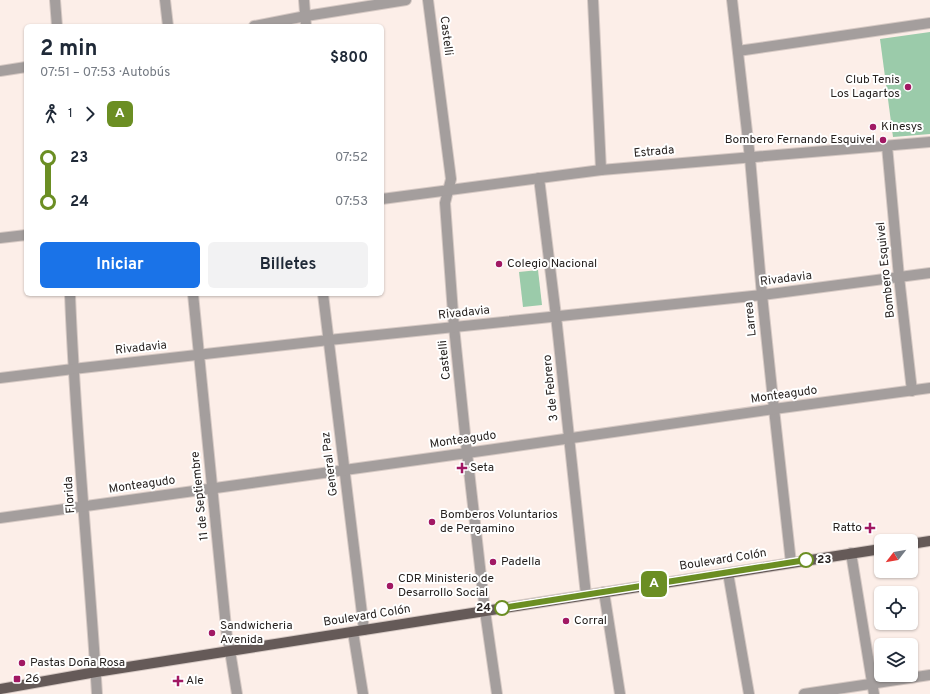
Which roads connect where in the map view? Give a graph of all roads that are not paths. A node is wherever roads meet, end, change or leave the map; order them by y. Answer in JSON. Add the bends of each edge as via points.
{"nodes":[{"id":1,"x":56,"y":0,"type":"edge"},
{"id":2,"x":165,"y":0,"type":"edge"},
{"id":3,"x":304,"y":0,"type":"edge"},
{"id":4,"x":406,"y":0,"type":"edge"},
{"id":5,"x":428,"y":0,"type":"edge"},
{"id":6,"x":593,"y":0,"type":"edge"},
{"id":7,"x":732,"y":0,"type":"edge"},
{"id":8,"x":306,"y":21,"type":"edge"},
{"id":9,"x":930,"y":23,"type":"edge"},
{"id":10,"x":57,"y":24,"type":"edge"},
{"id":11,"x":168,"y":24,"type":"edge"},
{"id":12,"x":275,"y":24,"type":"edge"},
{"id":13,"x":738,"y":51,"type":"junction"},
{"id":14,"x":24,"y":67,"type":"edge"},
{"id":15,"x":0,"y":71,"type":"edge"},
{"id":16,"x":930,"y":142,"type":"edge"},
{"id":17,"x":887,"y":146,"type":"junction"},
{"id":18,"x":750,"y":158,"type":"junction"},
{"id":19,"x":601,"y":170,"type":"junction"},
{"id":20,"x":539,"y":178,"type":"junction"},
{"id":21,"x":448,"y":190,"type":"junction"},
{"id":22,"x":384,"y":199,"type":"edge"},
{"id":23,"x":24,"y":235,"type":"edge"},
{"id":24,"x":0,"y":238,"type":"edge"},
{"id":25,"x":930,"y":273,"type":"edge"},
{"id":26,"x":899,"y":277,"type":"junction"},
{"id":27,"x":762,"y":295,"type":"junction"},
{"id":28,"x":70,"y":296,"type":"edge"},
{"id":29,"x":193,"y":296,"type":"edge"},
{"id":30,"x":323,"y":296,"type":"edge"},
{"id":31,"x":556,"y":316,"type":"junction"},
{"id":32,"x":454,"y":327,"type":"junction"},
{"id":33,"x":329,"y":340,"type":"junction"},
{"id":34,"x":199,"y":354,"type":"junction"},
{"id":35,"x":73,"y":368,"type":"junction"},
{"id":36,"x":0,"y":378,"type":"edge"},
{"id":37,"x":930,"y":388,"type":"edge"},
{"id":38,"x":912,"y":391,"type":"junction"},
{"id":39,"x":774,"y":409,"type":"junction"},
{"id":40,"x":569,"y":438,"type":"junction"},
{"id":41,"x":467,"y":453,"type":"junction"},
{"id":42,"x":344,"y":470,"type":"junction"},
{"id":43,"x":212,"y":488,"type":"junction"},
{"id":44,"x":84,"y":506,"type":"junction"},
{"id":45,"x":0,"y":518,"type":"edge"},
{"id":46,"x":930,"y":541,"type":"edge"},
{"id":47,"x":918,"y":543,"type":"edge"},
{"id":48,"x":874,"y":549,"type":"edge"},
{"id":49,"x":850,"y":553,"type":"junction"},
{"id":50,"x":791,"y":563,"type":"junction"},
{"id":51,"x":728,"y":573,"type":"junction"},
{"id":52,"x":604,"y":592,"type":"junction"},
{"id":53,"x":586,"y":595,"type":"junction"},
{"id":54,"x":485,"y":611,"type":"junction"},
{"id":55,"x":364,"y":630,"type":"junction"},
{"id":56,"x":353,"y":632,"type":"junction"},
{"id":57,"x":230,"y":651,"type":"junction"},
{"id":58,"x":96,"y":672,"type":"junction"},
{"id":59,"x":930,"y":675,"type":"edge"},
{"id":60,"x":0,"y":689,"type":"edge"},
{"id":61,"x":874,"y":689,"type":"edge"},
{"id":62,"x":97,"y":694,"type":"edge"},
{"id":63,"x":237,"y":694,"type":"edge"},
{"id":64,"x":363,"y":694,"type":"edge"},
{"id":65,"x":496,"y":694,"type":"edge"},
{"id":66,"x":620,"y":694,"type":"edge"},
{"id":67,"x":749,"y":694,"type":"edge"},
{"id":68,"x":804,"y":694,"type":"edge"}],
"edges":[{"from":1,"to":10,"type":"street"},
{"from":2,"to":11,"type":"street"},
{"from":3,"to":8,"type":"street"},
{"from":4,"to":8,"type":"street"},
{"from":5,"to":21,"type":"street","name":"Castelli","via":[[451,179]]},
{"from":6,"to":19,"type":"street"},
{"from":7,"to":13,"type":"street","name":"Larrea"},
{"from":8,"to":12,"type":"street"},
{"from":9,"to":13,"type":"street"},
{"from":13,"to":18,"type":"street","name":"Larrea"},
{"from":14,"to":15,"type":"street"},
{"from":16,"to":17,"type":"street","name":"Estrada"},
{"from":17,"to":18,"type":"street","name":"Estrada"},
{"from":17,"to":26,"type":"street","name":"Bombero Esquivel"},
{"from":18,"to":19,"type":"street","name":"Estrada"},
{"from":18,"to":27,"type":"street","name":"Larrea"},
{"from":19,"to":20,"type":"street","name":"Estrada"},
{"from":20,"to":21,"type":"street","name":"Estrada"},
{"from":20,"to":31,"type":"street","name":"3 de Febrero"},
{"from":21,"to":22,"type":"street","name":"Estrada"},
{"from":21,"to":32,"type":"street","name":"Castelli","via":[[445,203]]},
{"from":23,"to":24,"type":"street"},
{"from":25,"to":26,"type":"street","name":"Rivadavia"},
{"from":26,"to":27,"type":"street","name":"Rivadavia"},
{"from":26,"to":38,"type":"street","name":"Bombero Esquivel"},
{"from":27,"to":31,"type":"street","name":"Rivadavia"},
{"from":27,"to":39,"type":"street","name":"Larrea"},
{"from":28,"to":35,"type":"street","name":"Florida"},
{"from":29,"to":34,"type":"street","name":"11 de Septiembre"},
{"from":30,"to":33,"type":"street","name":"General Paz"},
{"from":31,"to":32,"type":"street","name":"Rivadavia"},
{"from":31,"to":40,"type":"street","name":"3 de Febrero"},
{"from":32,"to":33,"type":"street","name":"Rivadavia"},
{"from":32,"to":41,"type":"street","name":"Castelli"},
{"from":33,"to":34,"type":"street","name":"Rivadavia"},
{"from":33,"to":42,"type":"street","name":"General Paz"},
{"from":34,"to":35,"type":"street","name":"Rivadavia"},
{"from":34,"to":43,"type":"street","name":"11 de Septiembre"},
{"from":35,"to":36,"type":"street","name":"Rivadavia"},
{"from":35,"to":44,"type":"street","name":"Florida"},
{"from":37,"to":38,"type":"street","name":"Monteagudo"},
{"from":38,"to":39,"type":"street","name":"Monteagudo"},
{"from":39,"to":40,"type":"street","name":"Monteagudo"},
{"from":39,"to":50,"type":"street","name":"Larrea"},
{"from":40,"to":41,"type":"street","name":"Monteagudo"},
{"from":40,"to":53,"type":"street","name":"3 de Febrero"},
{"from":41,"to":42,"type":"street","name":"Monteagudo"},
{"from":41,"to":54,"type":"street","name":"Castelli"},
{"from":42,"to":43,"type":"street","name":"Monteagudo"},
{"from":42,"to":55,"type":"street","name":"General Paz"},
{"from":43,"to":44,"type":"street","name":"Monteagudo"},
{"from":43,"to":57,"type":"street","name":"11 de Septiembre"},
{"from":44,"to":45,"type":"street","name":"Monteagudo"},
{"from":44,"to":58,"type":"street","name":"Florida"},
{"from":46,"to":47,"type":"main road"},
{"from":48,"to":49,"type":"main road","name":"Boulevard Colón"},
{"from":49,"to":50,"type":"main road","name":"Boulevard Colón"},
{"from":49,"to":61,"type":"street"},
{"from":50,"to":51,"type":"main road","name":"Boulevard Colón"},
{"from":51,"to":52,"type":"main road","name":"Boulevard Colón"},
{"from":51,"to":67,"type":"street"},
{"from":52,"to":53,"type":"main road","name":"Boulevard Colón"},
{"from":52,"to":66,"type":"street"},
{"from":53,"to":54,"type":"main road","name":"Boulevard Colón"},
{"from":54,"to":55,"type":"main road","name":"Boulevard Colón"},
{"from":54,"to":65,"type":"street","name":"Castelli"},
{"from":55,"to":56,"type":"main road","name":"Boulevard Colón"},
{"from":56,"to":57,"type":"main road","name":"Boulevard Colón"},
{"from":56,"to":64,"type":"street"},
{"from":57,"to":58,"type":"main road","name":"Boulevard Colón"},
{"from":57,"to":63,"type":"street","name":"11 de Septiembre"},
{"from":58,"to":60,"type":"main road","name":"Boulevard Colón"},
{"from":58,"to":62,"type":"street","name":"Florida"},
{"from":59,"to":61,"type":"street"},
{"from":61,"to":68,"type":"street"}]}
